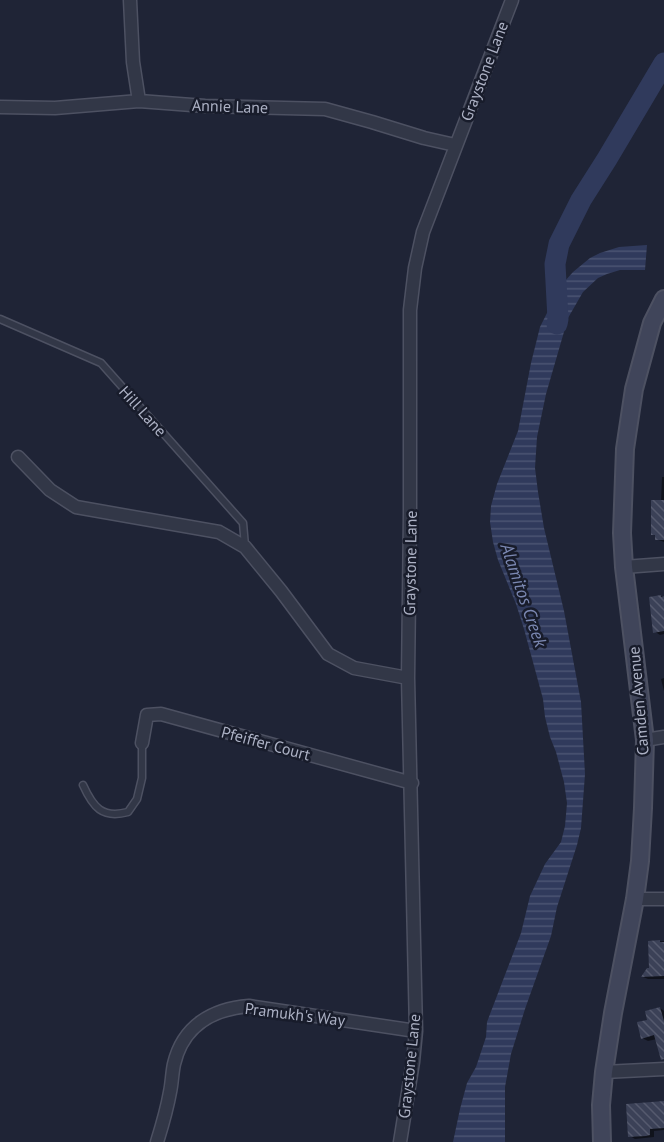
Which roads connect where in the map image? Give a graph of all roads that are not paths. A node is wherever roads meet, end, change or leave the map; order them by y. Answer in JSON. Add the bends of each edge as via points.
{"nodes":[{"id":1,"x":130,"y":0,"type":"edge"},
{"id":2,"x":512,"y":0,"type":"edge"},
{"id":3,"x":139,"y":101,"type":"junction"},
{"id":4,"x":0,"y":107,"type":"edge"},
{"id":5,"x":455,"y":145,"type":"junction"},
{"id":6,"x":664,"y":299,"type":"edge"},
{"id":7,"x":0,"y":319,"type":"edge"},
{"id":8,"x":18,"y":457,"type":"dead end"},
{"id":9,"x":245,"y":547,"type":"junction"},
{"id":10,"x":664,"y":564,"type":"edge"},
{"id":11,"x":624,"y":567,"type":"junction"},
{"id":12,"x":408,"y":678,"type":"junction"},
{"id":13,"x":664,"y":737,"type":"edge"},
{"id":14,"x":645,"y":740,"type":"junction"},
{"id":15,"x":142,"y":743,"type":"joint"},
{"id":16,"x":412,"y":783,"type":"junction"},
{"id":17,"x":84,"y":785,"type":"dead end"},
{"id":18,"x":635,"y":899,"type":"junction"},
{"id":19,"x":664,"y":899,"type":"edge"},
{"id":20,"x":416,"y":1031,"type":"junction"},
{"id":21,"x":664,"y":1069,"type":"edge"},
{"id":22,"x":604,"y":1072,"type":"junction"},
{"id":23,"x":157,"y":1142,"type":"edge"},
{"id":24,"x":400,"y":1142,"type":"edge"},
{"id":25,"x":602,"y":1142,"type":"edge"}],
"edges":[{"from":1,"to":3,"type":"street"},
{"from":2,"to":5,"type":"street","name":"Graystone Lane"},
{"from":3,"to":4,"type":"street","name":"Annie Lane","via":[[55,108]]},
{"from":3,"to":5,"type":"street","name":"Annie Lane","via":[[325,109]]},
{"from":5,"to":12,"type":"street","name":"Graystone Lane","via":[[423,232],[410,310]]},
{"from":6,"to":11,"type":"street","name":"Camden Avenue","via":[[652,323],[630,414],[623,494]]},
{"from":7,"to":9,"type":"lane","name":"Hill Lane","via":[[100,363],[243,523]]},
{"from":8,"to":9,"type":"street","via":[[51,490],[76,507],[219,532]]},
{"from":9,"to":12,"type":"street","via":[[328,654],[354,668]]},
{"from":10,"to":11,"type":"street"},
{"from":11,"to":14,"type":"street","name":"Camden Avenue"},
{"from":12,"to":16,"type":"street","name":"Graystone Lane"},
{"from":13,"to":14,"type":"street"},
{"from":14,"to":18,"type":"street","name":"Camden Avenue"},
{"from":15,"to":16,"type":"street","name":"Pfeiffer Court","via":[[147,716],[161,714]]},
{"from":15,"to":17,"type":"lane","via":[[142,778],[137,799],[128,812],[104,813],[90,800]]},
{"from":16,"to":20,"type":"street","name":"Graystone Lane"},
{"from":18,"to":19,"type":"street"},
{"from":18,"to":22,"type":"street","name":"Camden Avenue"},
{"from":20,"to":23,"type":"street","name":"Pramukh's Way","via":[[249,1006],[219,1011],[194,1027],[178,1051]]},
{"from":20,"to":24,"type":"street","name":"Graystone Lane"},
{"from":21,"to":22,"type":"street"},
{"from":22,"to":25,"type":"street","name":"Camden Avenue"}]}
